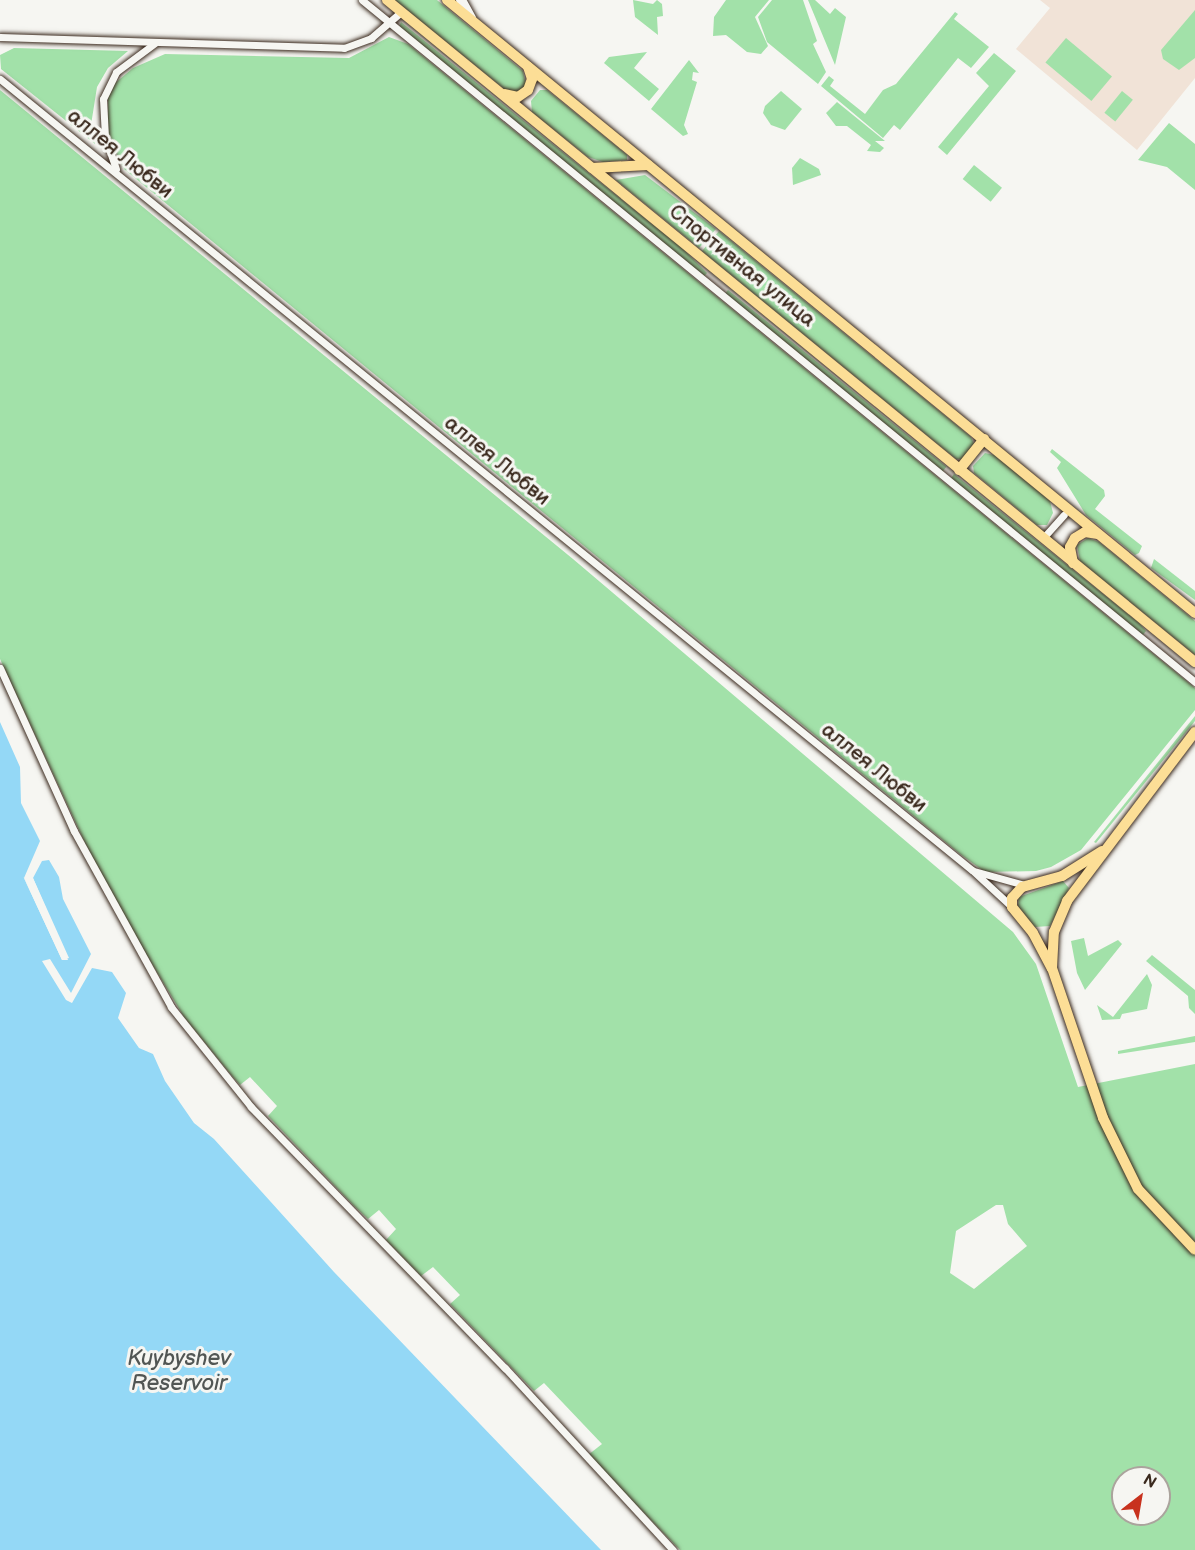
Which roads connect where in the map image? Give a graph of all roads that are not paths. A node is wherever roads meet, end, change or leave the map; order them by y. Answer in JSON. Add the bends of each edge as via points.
{"nodes":[{"id":1,"x":362,"y":0,"type":"edge"},
{"id":2,"x":387,"y":0,"type":"edge"},
{"id":3,"x":447,"y":0,"type":"edge"},
{"id":4,"x":461,"y":0,"type":"edge"},
{"id":5,"x":401,"y":12,"type":"junction"},
{"id":6,"x":473,"y":21,"type":"junction"},
{"id":7,"x":390,"y":24,"type":"junction"},
{"id":8,"x":1,"y":38,"type":"edge"},
{"id":9,"x":154,"y":43,"type":"junction"},
{"id":10,"x":527,"y":65,"type":"junction"},
{"id":11,"x":0,"y":79,"type":"edge"},
{"id":12,"x":502,"y":93,"type":"junction"},
{"id":13,"x":648,"y":165,"type":"junction"},
{"id":14,"x":592,"y":168,"type":"junction"},
{"id":15,"x":117,"y":172,"type":"junction"},
{"id":16,"x":984,"y":439,"type":"junction"},
{"id":17,"x":959,"y":470,"type":"junction"},
{"id":18,"x":1064,"y":515,"type":"dead end"},
{"id":19,"x":1104,"y":537,"type":"junction"},
{"id":20,"x":1043,"y":538,"type":"junction"},
{"id":21,"x":1073,"y":563,"type":"junction"},
{"id":22,"x":1173,"y":595,"type":"junction"},
{"id":23,"x":1195,"y":606,"type":"edge"},
{"id":24,"x":1195,"y":613,"type":"edge"},
{"id":25,"x":1195,"y":662,"type":"edge"},
{"id":26,"x":0,"y":668,"type":"edge"},
{"id":27,"x":1195,"y":682,"type":"edge"},
{"id":28,"x":1195,"y":732,"type":"edge"},
{"id":29,"x":1102,"y":851,"type":"junction"},
{"id":30,"x":972,"y":870,"type":"junction"},
{"id":31,"x":1062,"y":876,"type":"junction"},
{"id":32,"x":1027,"y":885,"type":"junction"},
{"id":33,"x":1074,"y":892,"type":"junction"},
{"id":34,"x":1012,"y":907,"type":"junction"},
{"id":35,"x":1054,"y":932,"type":"junction"},
{"id":36,"x":1033,"y":933,"type":"junction"},
{"id":37,"x":1052,"y":968,"type":"junction"},
{"id":38,"x":1195,"y":1250,"type":"edge"},
{"id":39,"x":673,"y":1550,"type":"edge"}],
"edges":[{"from":1,"to":7,"type":"street"},
{"from":2,"to":5,"type":"main road","name":"Спортивная улица"},
{"from":3,"to":6,"type":"main road","name":"Спортивная улица"},
{"from":4,"to":6,"type":"main road"},
{"from":5,"to":7,"type":"street"},
{"from":5,"to":12,"type":"main road","name":"Спортивная улица"},
{"from":6,"to":10,"type":"main road","name":"Спортивная улица"},
{"from":7,"to":9,"type":"street","via":[[371,38],[344,48]]},
{"from":7,"to":27,"type":"street"},
{"from":8,"to":9,"type":"street"},
{"from":9,"to":15,"type":"street","via":[[116,72],[103,99],[105,137]]},
{"from":10,"to":12,"type":"main road","via":[[532,79],[528,90],[518,96]]},
{"from":10,"to":13,"type":"main road","name":"Спортивная улица"},
{"from":11,"to":15,"type":"street","name":"аллея Любви"},
{"from":12,"to":14,"type":"main road","name":"Спортивная улица"},
{"from":13,"to":14,"type":"main road"},
{"from":13,"to":16,"type":"main road","name":"Спортивная улица"},
{"from":14,"to":17,"type":"main road","name":"Спортивная улица"},
{"from":15,"to":30,"type":"street","name":"аллея Любви"},
{"from":16,"to":17,"type":"main road"},
{"from":16,"to":19,"type":"main road","name":"Спортивная улица"},
{"from":17,"to":20,"type":"main road","name":"Спортивная улица"},
{"from":18,"to":20,"type":"street"},
{"from":19,"to":21,"type":"main road","via":[[1090,532],[1079,534],[1070,547]]},
{"from":19,"to":22,"type":"main road","name":"Спортивная улица"},
{"from":20,"to":21,"type":"main road","name":"Спортивная улица"},
{"from":21,"to":25,"type":"main road","name":"Спортивная улица"},
{"from":22,"to":23,"type":"main road"},
{"from":22,"to":24,"type":"main road","name":"Спортивная улица"},
{"from":26,"to":39,"type":"street","via":[[74,831],[171,1007],[251,1107],[505,1368]]},
{"from":28,"to":29,"type":"main road"},
{"from":29,"to":31,"type":"main road"},
{"from":29,"to":33,"type":"main road"},
{"from":30,"to":32,"type":"street","name":"аллея Любви"},
{"from":30,"to":34,"type":"street","name":"аллея Любви"},
{"from":31,"to":32,"type":"main road"},
{"from":31,"to":33,"type":"main road","via":[[1074,883]]},
{"from":32,"to":34,"type":"main road","via":[[1015,894]]},
{"from":33,"to":35,"type":"main road"},
{"from":34,"to":36,"type":"main road"},
{"from":35,"to":36,"type":"main road","via":[[1043,938]]},
{"from":35,"to":37,"type":"main road"},
{"from":36,"to":37,"type":"main road"},
{"from":37,"to":38,"type":"main road","via":[[1118,1151],[1138,1189]]}]}
